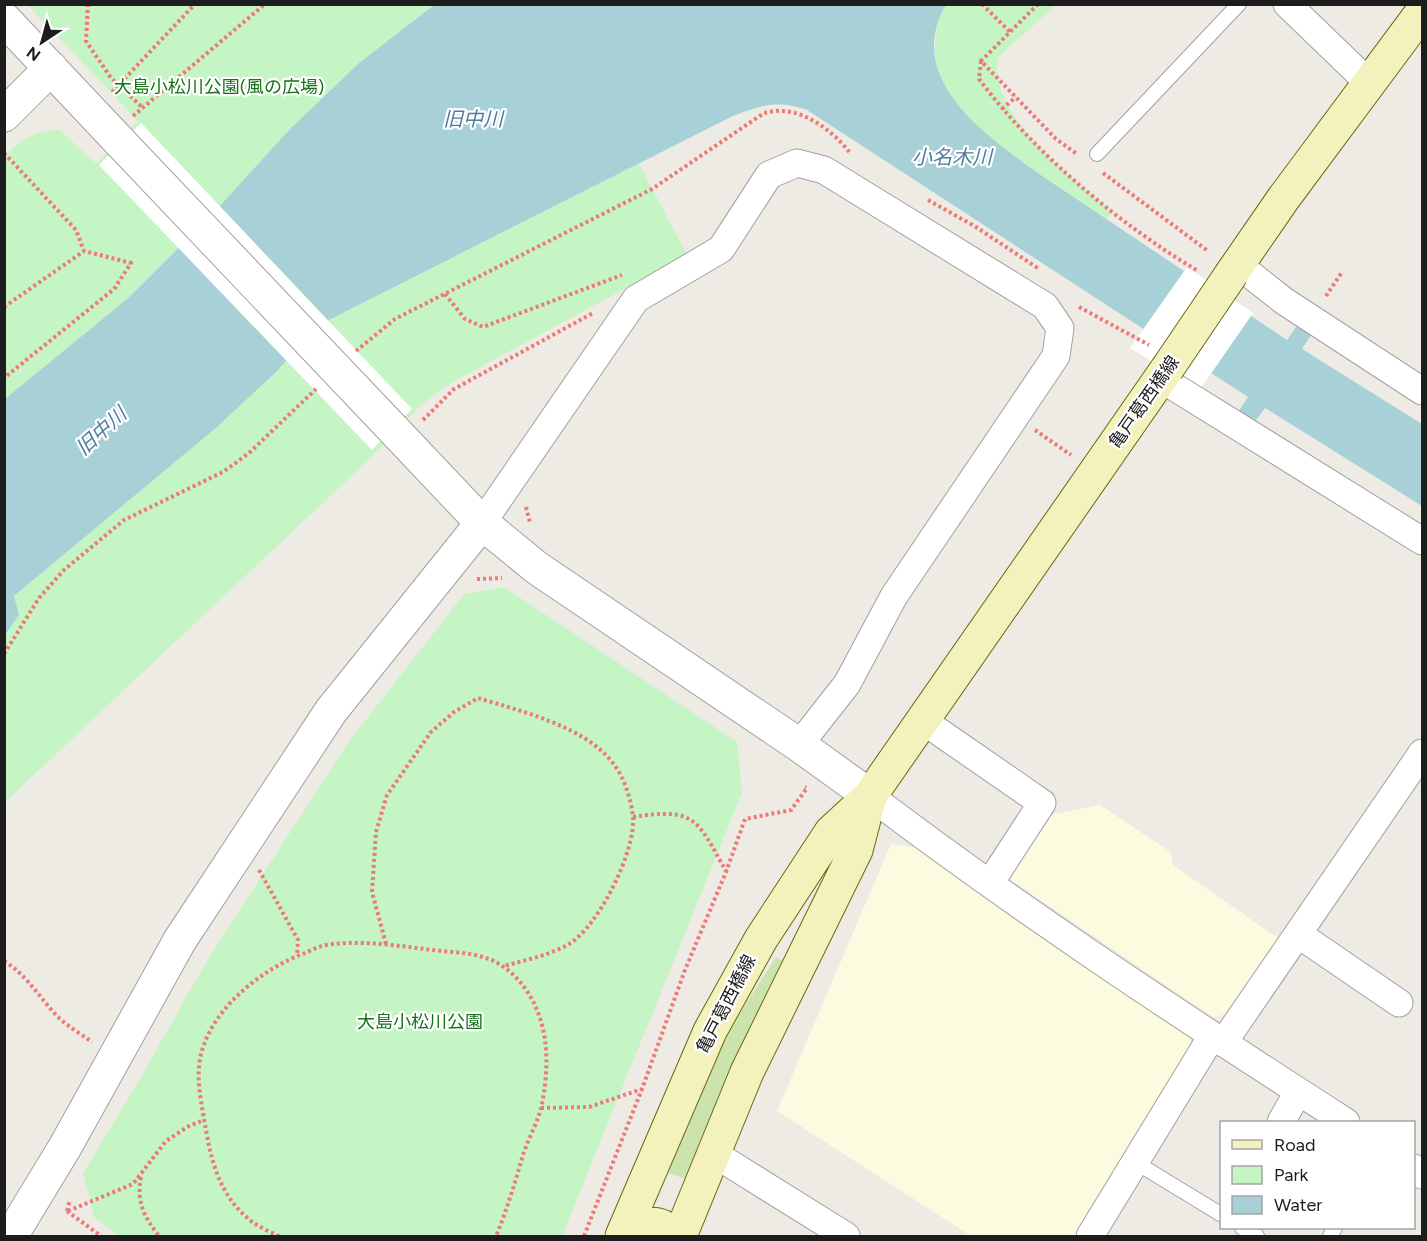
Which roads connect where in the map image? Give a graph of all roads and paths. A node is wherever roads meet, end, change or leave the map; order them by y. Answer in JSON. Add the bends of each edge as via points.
{"nodes":[{"id":1,"x":88,"y":4,"type":"edge"},
{"id":2,"x":195,"y":4,"type":"edge"},
{"id":3,"x":265,"y":4,"type":"edge"},
{"id":4,"x":982,"y":4,"type":"edge"},
{"id":5,"x":1038,"y":4,"type":"edge"},
{"id":6,"x":1239,"y":4,"type":"edge"},
{"id":7,"x":1287,"y":4,"type":"edge"},
{"id":8,"x":1422,"y":12,"type":"edge"},
{"id":9,"x":4,"y":19,"type":"edge"},
{"id":10,"x":1010,"y":32,"type":"junction"},
{"id":11,"x":981,"y":62,"type":"junction"},
{"id":12,"x":51,"y":68,"type":"junction"},
{"id":13,"x":1370,"y":84,"type":"junction"},
{"id":14,"x":118,"y":85,"type":"junction"},
{"id":15,"x":107,"y":97,"type":"dead end"},
{"id":16,"x":142,"y":107,"type":"junction"},
{"id":17,"x":1002,"y":109,"type":"junction"},
{"id":18,"x":4,"y":115,"type":"edge"},
{"id":19,"x":124,"y":131,"type":"junction"},
{"id":20,"x":4,"y":153,"type":"edge"},
{"id":21,"x":1097,"y":154,"type":"dead end"},
{"id":22,"x":652,"y":189,"type":"dead end"},
{"id":23,"x":1193,"y":240,"type":"dead end"},
{"id":24,"x":84,"y":251,"type":"junction"},
{"id":25,"x":1221,"y":266,"type":"junction"},
{"id":26,"x":632,"y":271,"type":"dead end"},
{"id":27,"x":1342,"y":272,"type":"dead end"},
{"id":28,"x":445,"y":294,"type":"junction"},
{"id":29,"x":1325,"y":297,"type":"dead end"},
{"id":30,"x":4,"y":307,"type":"edge"},
{"id":31,"x":594,"y":312,"type":"dead end"},
{"id":32,"x":348,"y":359,"type":"dead end"},
{"id":33,"x":1163,"y":374,"type":"junction"},
{"id":34,"x":4,"y":378,"type":"edge"},
{"id":35,"x":316,"y":388,"type":"dead end"},
{"id":36,"x":1422,"y":391,"type":"edge"},
{"id":37,"x":398,"y":434,"type":"junction"},
{"id":38,"x":482,"y":523,"type":"junction"},
{"id":39,"x":1422,"y":541,"type":"edge"},
{"id":40,"x":470,"y":582,"type":"dead end"},
{"id":41,"x":511,"y":584,"type":"dead end"},
{"id":42,"x":4,"y":654,"type":"edge"},
{"id":43,"x":922,"y":720,"type":"junction"},
{"id":44,"x":799,"y":745,"type":"junction"},
{"id":45,"x":1422,"y":753,"type":"edge"},
{"id":46,"x":797,"y":782,"type":"dead end"},
{"id":47,"x":870,"y":796,"type":"junction"},
{"id":48,"x":633,"y":817,"type":"junction"},
{"id":49,"x":726,"y":872,"type":"junction"},
{"id":50,"x":251,"y":877,"type":"dead end"},
{"id":51,"x":990,"y":883,"type":"junction"},
{"id":52,"x":1298,"y":934,"type":"junction"},
{"id":53,"x":387,"y":944,"type":"junction"},
{"id":54,"x":297,"y":956,"type":"junction"},
{"id":55,"x":4,"y":961,"type":"edge"},
{"id":56,"x":503,"y":966,"type":"junction"},
{"id":57,"x":1399,"y":1003,"type":"dead end"},
{"id":58,"x":1217,"y":1040,"type":"junction"},
{"id":59,"x":115,"y":1058,"type":"junction"},
{"id":60,"x":642,"y":1089,"type":"junction"},
{"id":61,"x":1298,"y":1092,"type":"junction"},
{"id":62,"x":541,"y":1108,"type":"junction"},
{"id":63,"x":204,"y":1120,"type":"junction"},
{"id":64,"x":1282,"y":1121,"type":"edge"},
{"id":65,"x":1344,"y":1121,"type":"edge"},
{"id":66,"x":713,"y":1153,"type":"junction"},
{"id":67,"x":654,"y":1159,"type":"junction"},
{"id":68,"x":1135,"y":1162,"type":"junction"},
{"id":69,"x":142,"y":1174,"type":"junction"},
{"id":70,"x":72,"y":1189,"type":"dead end"},
{"id":71,"x":40,"y":1190,"type":"junction"},
{"id":72,"x":695,"y":1197,"type":"junction"},
{"id":73,"x":67,"y":1211,"type":"junction"},
{"id":74,"x":1220,"y":1214,"type":"edge"},
{"id":75,"x":682,"y":1235,"type":"edge"},
{"id":76,"x":11,"y":1236,"type":"edge"},
{"id":77,"x":101,"y":1236,"type":"edge"},
{"id":78,"x":159,"y":1236,"type":"edge"},
{"id":79,"x":279,"y":1236,"type":"edge"},
{"id":80,"x":496,"y":1236,"type":"edge"},
{"id":81,"x":584,"y":1236,"type":"edge"},
{"id":82,"x":624,"y":1236,"type":"edge"},
{"id":83,"x":846,"y":1236,"type":"edge"},
{"id":84,"x":1090,"y":1236,"type":"edge"}],
"edges":[{"from":1,"to":14,"type":"path","via":[[86,41]]},
{"from":2,"to":14,"type":"path"},
{"from":3,"to":16,"type":"path"},
{"from":4,"to":10,"type":"path"},
{"from":5,"to":10,"type":"path"},
{"from":6,"to":21,"type":"lane"},
{"from":7,"to":13,"type":"street"},
{"from":8,"to":13,"type":"main road","name":"亀戸葛西橋線"},
{"from":9,"to":12,"type":"street"},
{"from":10,"to":11,"type":"path"},
{"from":11,"to":17,"type":"path","via":[[979,79]]},
{"from":11,"to":17,"type":"path","via":[[1015,96]]},
{"from":12,"to":18,"type":"street"},
{"from":12,"to":19,"type":"street"},
{"from":13,"to":25,"type":"main road","name":"亀戸葛西橋線","via":[[1283,199]]},
{"from":14,"to":15,"type":"path"},
{"from":14,"to":16,"type":"path"},
{"from":16,"to":19,"type":"path"},
{"from":17,"to":25,"type":"path","via":[[1041,151],[1158,247]]},
{"from":19,"to":37,"type":"street","bridge":true},
{"from":20,"to":24,"type":"path","via":[[76,230]]},
{"from":22,"to":28,"type":"path"},
{"from":23,"to":25,"type":"path"},
{"from":24,"to":30,"type":"path"},
{"from":24,"to":34,"type":"path","via":[[131,263],[114,289]]},
{"from":25,"to":33,"type":"main road","name":"亀戸葛西橋線","bridge":true},
{"from":25,"to":36,"type":"street","via":[[1284,301]]},
{"from":26,"to":28,"type":"path","via":[[483,327],[465,319]]},
{"from":27,"to":29,"type":"path"},
{"from":28,"to":32,"type":"path","via":[[395,319]]},
{"from":31,"to":37,"type":"path","via":[[454,389]]},
{"from":33,"to":39,"type":"street"},
{"from":33,"to":43,"type":"main road","name":"亀戸葛西橋線"},
{"from":35,"to":42,"type":"path","via":[[249,453],[223,472],[124,520],[64,570],[39,598]]},
{"from":37,"to":38,"type":"street"},
{"from":38,"to":44,"type":"street","via":[[537,568]]},
{"from":38,"to":44,"type":"street","via":[[636,299],[721,249],[769,174],[797,163],[824,170],[1045,306],[1060,328],[1056,356],[894,596],[846,684]]},
{"from":38,"to":59,"type":"street","via":[[331,711],[180,940]]},
{"from":40,"to":41,"type":"path","via":[[501,578]]},
{"from":43,"to":47,"type":"main road","name":"亀戸葛西橋線"},
{"from":43,"to":51,"type":"street","via":[[1042,803]]},
{"from":44,"to":47,"type":"street"},
{"from":45,"to":52,"type":"street"},
{"from":46,"to":49,"type":"path","via":[[807,788],[791,810],[745,819]]},
{"from":47,"to":51,"type":"street"},
{"from":47,"to":66,"type":"main road","name":"亀戸葛西橋線","via":[[856,850],[783,996]]},
{"from":47,"to":67,"type":"main road","name":"亀戸葛西橋線","via":[[831,832],[761,939],[711,1031]]},
{"from":48,"to":49,"type":"path","via":[[663,812],[686,817],[700,827]]},
{"from":48,"to":53,"type":"path","via":[[626,787],[612,762],[589,740],[556,724],[478,698],[431,732],[387,795],[376,832],[372,892]]},
{"from":48,"to":56,"type":"path","via":[[621,870],[604,906],[586,930],[570,944]]},
{"from":49,"to":60,"type":"path"},
{"from":50,"to":54,"type":"path","via":[[257,867],[298,940]]},
{"from":51,"to":58,"type":"street"},
{"from":52,"to":57,"type":"street"},
{"from":52,"to":58,"type":"street"},
{"from":53,"to":54,"type":"path","via":[[324,945]]},
{"from":53,"to":56,"type":"path","via":[[460,952]]},
{"from":54,"to":63,"type":"path","via":[[268,970],[246,987],[209,1035],[199,1073]]},
{"from":55,"to":59,"type":"path","via":[[32,984],[59,1018]]},
{"from":56,"to":62,"type":"path","via":[[535,1001],[541,1020],[546,1068]]},
{"from":58,"to":61,"type":"street"},
{"from":58,"to":68,"type":"street"},
{"from":59,"to":71,"type":"street"},
{"from":60,"to":62,"type":"path","via":[[589,1107]]},
{"from":60,"to":81,"type":"path"},
{"from":61,"to":64,"type":"street"},
{"from":61,"to":65,"type":"street"},
{"from":62,"to":80,"type":"path"},
{"from":63,"to":69,"type":"path","via":[[166,1141]]},
{"from":63,"to":79,"type":"path","via":[[216,1176],[232,1203],[252,1222]]},
{"from":66,"to":72,"type":"main road","name":"亀戸葛西橋線"},
{"from":66,"to":83,"type":"street"},
{"from":67,"to":72,"type":"main road","via":[[657,1190],[675,1203]]},
{"from":67,"to":82,"type":"main road","name":"亀戸葛西橋線"},
{"from":68,"to":74,"type":"lane"},
{"from":68,"to":84,"type":"street"},
{"from":69,"to":73,"type":"path","via":[[122,1190]]},
{"from":69,"to":78,"type":"path","via":[[138,1191],[146,1219]]},
{"from":70,"to":73,"type":"path"},
{"from":71,"to":73,"type":"path"},
{"from":71,"to":76,"type":"street"},
{"from":72,"to":75,"type":"main road","name":"亀戸葛西橋線"},
{"from":73,"to":77,"type":"path"},
{"from":75,"to":82,"type":"main road","via":[[654,1224],[636,1227]]}]}
